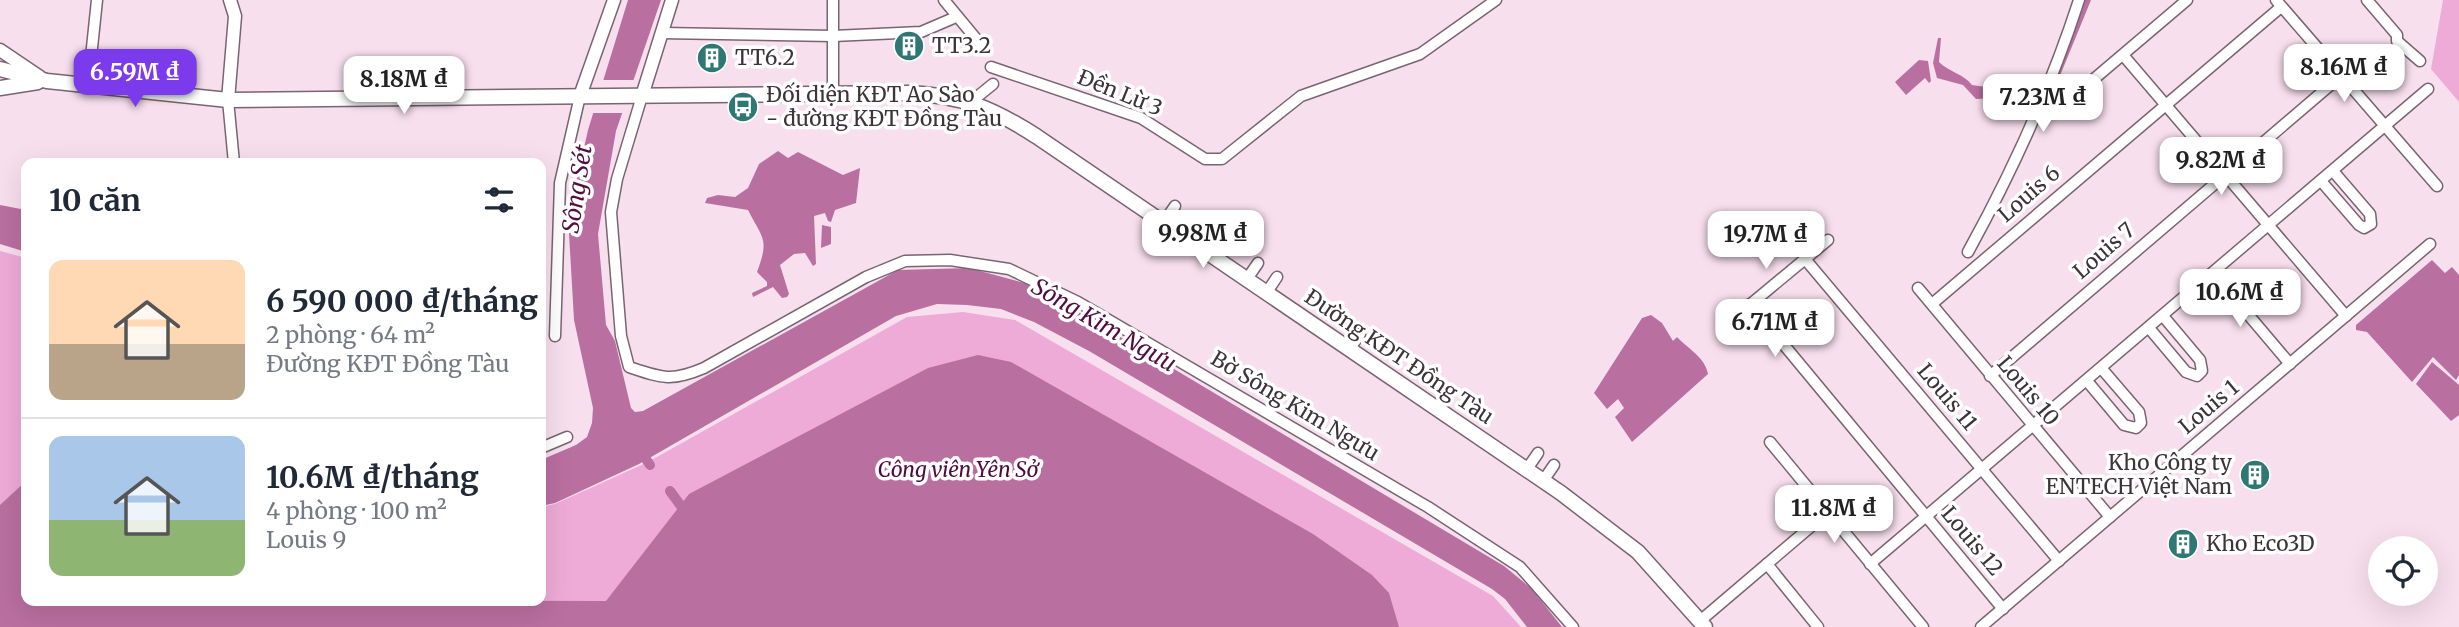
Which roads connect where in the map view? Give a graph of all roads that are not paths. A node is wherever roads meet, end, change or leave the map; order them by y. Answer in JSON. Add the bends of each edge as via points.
{"nodes":[{"id":1,"x":97,"y":0,"type":"edge"},
{"id":2,"x":230,"y":0,"type":"edge"},
{"id":3,"x":614,"y":0,"type":"edge"},
{"id":4,"x":672,"y":0,"type":"edge"},
{"id":5,"x":833,"y":0,"type":"edge"},
{"id":6,"x":944,"y":0,"type":"edge"},
{"id":7,"x":1484,"y":0,"type":"edge"},
{"id":8,"x":1496,"y":0,"type":"edge"},
{"id":9,"x":2079,"y":0,"type":"edge"},
{"id":10,"x":2166,"y":0,"type":"edge"},
{"id":11,"x":2187,"y":0,"type":"edge"},
{"id":12,"x":2367,"y":0,"type":"edge"},
{"id":13,"x":2278,"y":3,"type":"edge"},
{"id":14,"x":2175,"y":10,"type":"junction"},
{"id":15,"x":956,"y":17,"type":"junction"},
{"id":16,"x":662,"y":33,"type":"junction"},
{"id":17,"x":1446,"y":35,"type":"junction"},
{"id":18,"x":833,"y":36,"type":"junction"},
{"id":19,"x":982,"y":47,"type":"dead end"},
{"id":20,"x":0,"y":50,"type":"edge"},
{"id":21,"x":2123,"y":55,"type":"junction"},
{"id":22,"x":2420,"y":61,"type":"dead end"},
{"id":23,"x":991,"y":67,"type":"dead end"},
{"id":24,"x":0,"y":69,"type":"edge"},
{"id":25,"x":2341,"y":76,"type":"junction"},
{"id":26,"x":47,"y":81,"type":"junction"},
{"id":27,"x":993,"y":84,"type":"dead end"},
{"id":28,"x":88,"y":86,"type":"junction"},
{"id":29,"x":0,"y":88,"type":"edge"},
{"id":30,"x":2428,"y":89,"type":"dead end"},
{"id":31,"x":2081,"y":90,"type":"dead end"},
{"id":32,"x":833,"y":94,"type":"junction"},
{"id":33,"x":587,"y":96,"type":"junction"},
{"id":34,"x":639,"y":96,"type":"junction"},
{"id":35,"x":228,"y":100,"type":"junction"},
{"id":36,"x":972,"y":101,"type":"junction"},
{"id":37,"x":2164,"y":104,"type":"junction"},
{"id":38,"x":2384,"y":126,"type":"junction"},
{"id":39,"x":234,"y":158,"type":"edge"},
{"id":40,"x":2333,"y":171,"type":"junction"},
{"id":41,"x":2223,"y":174,"type":"junction"},
{"id":42,"x":2321,"y":181,"type":"junction"},
{"id":43,"x":2437,"y":186,"type":"dead end"},
{"id":44,"x":1175,"y":206,"type":"dead end"},
{"id":45,"x":1164,"y":222,"type":"junction"},
{"id":46,"x":2267,"y":227,"type":"junction"},
{"id":47,"x":1828,"y":240,"type":"dead end"},
{"id":48,"x":2430,"y":244,"type":"dead end"},
{"id":49,"x":1968,"y":252,"type":"dead end"},
{"id":50,"x":1805,"y":259,"type":"junction"},
{"id":51,"x":1258,"y":263,"type":"dead end"},
{"id":52,"x":2213,"y":273,"type":"junction"},
{"id":53,"x":1277,"y":276,"type":"dead end"},
{"id":54,"x":1247,"y":279,"type":"junction"},
{"id":55,"x":1918,"y":288,"type":"dead end"},
{"id":56,"x":1267,"y":292,"type":"junction"},
{"id":57,"x":1750,"y":304,"type":"junction"},
{"id":58,"x":1932,"y":304,"type":"junction"},
{"id":59,"x":2163,"y":316,"type":"junction"},
{"id":60,"x":2346,"y":316,"type":"junction"},
{"id":61,"x":1723,"y":327,"type":"dead end"},
{"id":62,"x":2149,"y":328,"type":"junction"},
{"id":63,"x":1360,"y":334,"type":"dead end"},
{"id":64,"x":555,"y":336,"type":"dead end"},
{"id":65,"x":1350,"y":348,"type":"junction"},
{"id":66,"x":2290,"y":364,"type":"junction"},
{"id":67,"x":2102,"y":369,"type":"junction"},
{"id":68,"x":1990,"y":376,"type":"junction"},
{"id":69,"x":2087,"y":381,"type":"junction"},
{"id":70,"x":2033,"y":427,"type":"junction"},
{"id":71,"x":567,"y":437,"type":"dead end"},
{"id":72,"x":1770,"y":442,"type":"dead end"},
{"id":73,"x":546,"y":446,"type":"edge"},
{"id":74,"x":1538,"y":453,"type":"dead end"},
{"id":75,"x":1554,"y":465,"type":"dead end"},
{"id":76,"x":1527,"y":469,"type":"junction"},
{"id":77,"x":1982,"y":469,"type":"junction"},
{"id":78,"x":1543,"y":481,"type":"junction"},
{"id":79,"x":1828,"y":512,"type":"junction"},
{"id":80,"x":1926,"y":516,"type":"junction"},
{"id":81,"x":2110,"y":517,"type":"junction"},
{"id":82,"x":2059,"y":561,"type":"junction"},
{"id":83,"x":1767,"y":564,"type":"junction"},
{"id":84,"x":1870,"y":564,"type":"junction"},
{"id":85,"x":2003,"y":609,"type":"junction"},
{"id":86,"x":1703,"y":624,"type":"edge"},
{"id":87,"x":1573,"y":627,"type":"edge"},
{"id":88,"x":1818,"y":627,"type":"edge"},
{"id":89,"x":1923,"y":627,"type":"edge"},
{"id":90,"x":1982,"y":627,"type":"edge"}],
"edges":[{"from":1,"to":28,"type":"street"},
{"from":2,"to":35,"type":"street","via":[[235,16]]},
{"from":3,"to":33,"type":"street"},
{"from":4,"to":16,"type":"street"},
{"from":5,"to":18,"type":"street"},
{"from":6,"to":15,"type":"street"},
{"from":7,"to":17,"type":"street","name":"Đền Lừ 3"},
{"from":8,"to":17,"type":"street","name":"Đền Lừ 3"},
{"from":9,"to":49,"type":"street","via":[[2041,101]]},
{"from":10,"to":14,"type":"street"},
{"from":11,"to":14,"type":"street"},
{"from":12,"to":22,"type":"street","via":[[2397,34],[2397,41]]},
{"from":13,"to":25,"type":"street"},
{"from":13,"to":37,"type":"street","name":"Louis 6"},
{"from":14,"to":21,"type":"street"},
{"from":15,"to":18,"type":"street","via":[[920,32]]},
{"from":15,"to":19,"type":"street"},
{"from":16,"to":18,"type":"street"},
{"from":16,"to":34,"type":"street"},
{"from":17,"to":23,"type":"street","name":"Đền Lừ 3","via":[[1420,54],[1301,96],[1222,159],[1205,159],[1141,118]]},
{"from":18,"to":32,"type":"street"},
{"from":20,"to":26,"type":"street"},
{"from":21,"to":31,"type":"street"},
{"from":21,"to":37,"type":"street"},
{"from":24,"to":26,"type":"main road"},
{"from":25,"to":38,"type":"street"},
{"from":25,"to":41,"type":"street","name":"Louis 7"},
{"from":26,"to":28,"type":"main road"},
{"from":26,"to":29,"type":"main road"},
{"from":27,"to":36,"type":"street"},
{"from":28,"to":35,"type":"main road"},
{"from":30,"to":38,"type":"street"},
{"from":32,"to":34,"type":"main road","name":"Đường KĐT Đồng Tàu"},
{"from":32,"to":36,"type":"main road","name":"Đường KĐT Đồng Tàu","via":[[933,95]]},
{"from":33,"to":34,"type":"main road","name":"Đường KĐT Đồng Tàu"},
{"from":33,"to":35,"type":"main road"},
{"from":33,"to":64,"type":"street","via":[[560,183]]},
{"from":34,"to":87,"type":"street","name":"Bờ Sông Kim Ngưu","via":[[611,212],[625,364],[655,376],[679,378],[866,277],[905,261],[950,260],[1009,269],[1100,314],[1428,507],[1520,567]]},
{"from":35,"to":39,"type":"street"},
{"from":36,"to":45,"type":"main road","name":"Đường KĐT Đồng Tàu","via":[[1008,117]]},
{"from":37,"to":41,"type":"street"},
{"from":37,"to":58,"type":"street","name":"Louis 6"},
{"from":38,"to":40,"type":"street"},
{"from":38,"to":43,"type":"street"},
{"from":40,"to":42,"type":"street"},
{"from":40,"to":42,"type":"street","via":[[2370,214],[2371,224],[2359,225]]},
{"from":41,"to":46,"type":"street"},
{"from":41,"to":68,"type":"street","name":"Louis 7"},
{"from":42,"to":46,"type":"street"},
{"from":44,"to":45,"type":"street"},
{"from":45,"to":54,"type":"main road","name":"Đường KĐT Đồng Tàu"},
{"from":46,"to":52,"type":"street"},
{"from":46,"to":60,"type":"street"},
{"from":47,"to":50,"type":"street"},
{"from":48,"to":60,"type":"street","name":"Louis 1"},
{"from":50,"to":57,"type":"street"},
{"from":50,"to":77,"type":"street","name":"Louis 11"},
{"from":51,"to":54,"type":"street"},
{"from":52,"to":59,"type":"street"},
{"from":52,"to":66,"type":"street"},
{"from":53,"to":56,"type":"street"},
{"from":54,"to":56,"type":"main road","name":"Đường KĐT Đồng Tàu"},
{"from":55,"to":58,"type":"street","name":"Louis 10"},
{"from":56,"to":65,"type":"main road","name":"Đường KĐT Đồng Tàu"},
{"from":57,"to":61,"type":"street"},
{"from":57,"to":80,"type":"street","name":"Louis 12"},
{"from":58,"to":68,"type":"street","name":"Louis 10"},
{"from":59,"to":62,"type":"street"},
{"from":59,"to":62,"type":"street","via":[[2200,360],[2202,371],[2197,376],[2186,372]]},
{"from":60,"to":66,"type":"street","name":"Louis 1"},
{"from":62,"to":67,"type":"street"},
{"from":63,"to":65,"type":"street"},
{"from":65,"to":76,"type":"main road","name":"Đường KĐT Đồng Tàu"},
{"from":66,"to":81,"type":"street","name":"Louis 1"},
{"from":67,"to":69,"type":"street"},
{"from":67,"to":69,"type":"street","via":[[2139,412],[2141,424],[2136,428],[2124,425]]},
{"from":68,"to":70,"type":"street","name":"Louis 10"},
{"from":69,"to":70,"type":"street"},
{"from":70,"to":77,"type":"street"},
{"from":70,"to":81,"type":"street","name":"Louis 10"},
{"from":71,"to":73,"type":"street"},
{"from":72,"to":79,"type":"street"},
{"from":74,"to":76,"type":"street"},
{"from":75,"to":78,"type":"street"},
{"from":76,"to":78,"type":"main road","name":"Đường KĐT Đồng Tàu"},
{"from":77,"to":80,"type":"street"},
{"from":77,"to":82,"type":"street","name":"Louis 11"},
{"from":78,"to":86,"type":"main road","name":"Đường KĐT Đồng Tàu","via":[[1618,534]]},
{"from":79,"to":83,"type":"street"},
{"from":79,"to":84,"type":"street"},
{"from":80,"to":84,"type":"street"},
{"from":80,"to":85,"type":"street","name":"Louis 12"},
{"from":81,"to":82,"type":"street","name":"Louis 1"},
{"from":82,"to":85,"type":"street","name":"Louis 1"},
{"from":83,"to":86,"type":"street"},
{"from":83,"to":88,"type":"street"},
{"from":84,"to":89,"type":"street"},
{"from":85,"to":90,"type":"street","name":"Louis 1"}]}
